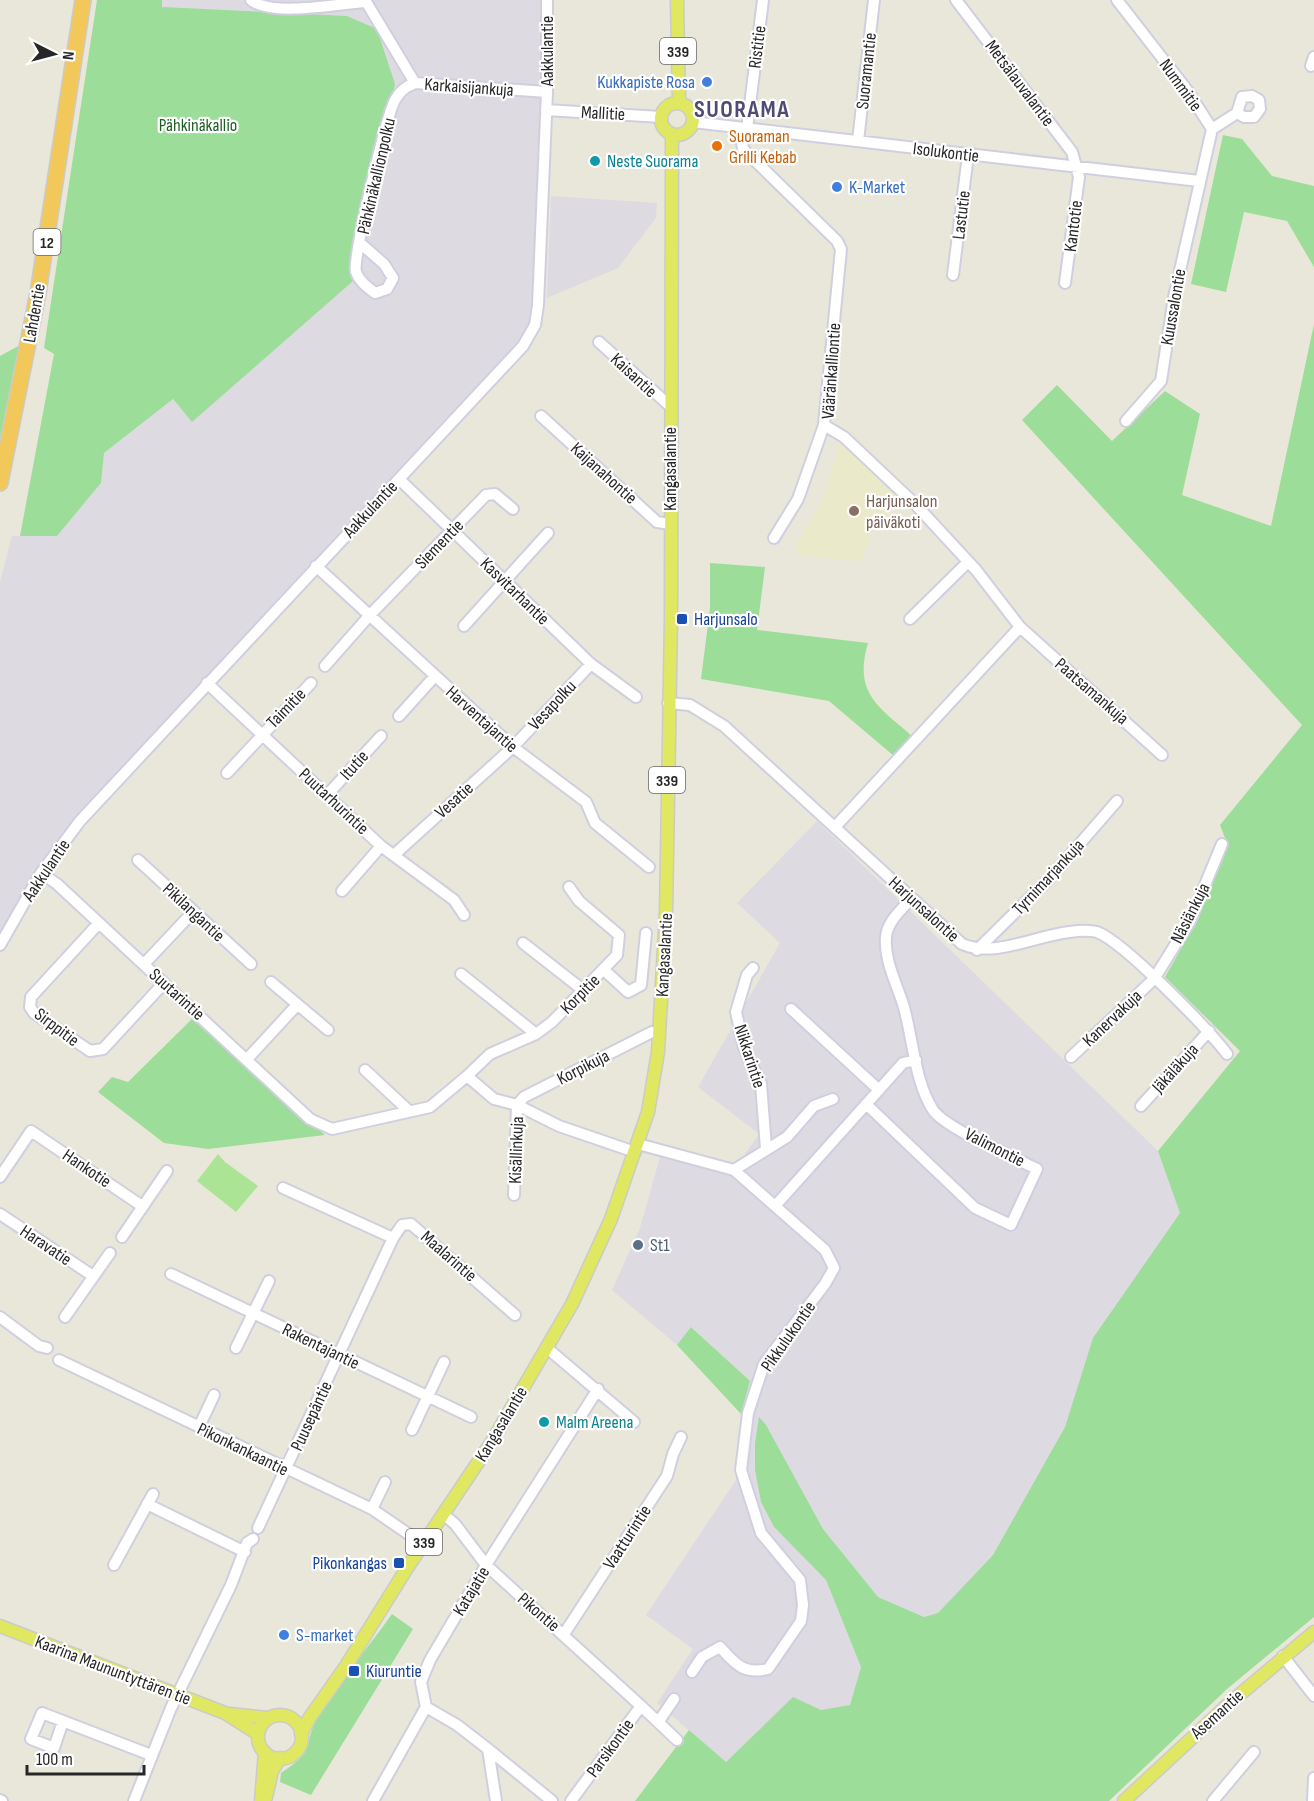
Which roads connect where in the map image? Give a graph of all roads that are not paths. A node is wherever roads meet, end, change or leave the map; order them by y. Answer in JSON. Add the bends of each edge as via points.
{"nodes":[{"id":1,"x":83,"y":0,"type":"edge"},
{"id":2,"x":251,"y":0,"type":"edge"},
{"id":3,"x":547,"y":0,"type":"edge"},
{"id":4,"x":677,"y":0,"type":"edge"},
{"id":5,"x":763,"y":0,"type":"edge"},
{"id":6,"x":874,"y":0,"type":"edge"},
{"id":7,"x":956,"y":0,"type":"edge"},
{"id":8,"x":365,"y":1,"type":"edge"},
{"id":9,"x":1122,"y":2,"type":"edge"},
{"id":10,"x":415,"y":83,"type":"junction"},
{"id":11,"x":547,"y":92,"type":"junction"},
{"id":12,"x":680,"y":103,"type":"junction"},
{"id":13,"x":546,"y":110,"type":"junction"},
{"id":14,"x":1237,"y":113,"type":"dead end"},
{"id":15,"x":661,"y":117,"type":"junction"},
{"id":16,"x":693,"y":122,"type":"junction"},
{"id":17,"x":744,"y":129,"type":"junction"},
{"id":18,"x":1212,"y":129,"type":"junction"},
{"id":19,"x":672,"y":135,"type":"junction"},
{"id":20,"x":858,"y":141,"type":"junction"},
{"id":21,"x":968,"y":154,"type":"junction"},
{"id":22,"x":1078,"y":168,"type":"junction"},
{"id":23,"x":1199,"y":181,"type":"junction"},
{"id":24,"x":360,"y":243,"type":"dead end"},
{"id":25,"x":954,"y":274,"type":"dead end"},
{"id":26,"x":1065,"y":283,"type":"dead end"},
{"id":27,"x":599,"y":342,"type":"dead end"},
{"id":28,"x":670,"y":406,"type":"junction"},
{"id":29,"x":541,"y":416,"type":"dead end"},
{"id":30,"x":1126,"y":422,"type":"dead end"},
{"id":31,"x":824,"y":425,"type":"junction"},
{"id":32,"x":399,"y":479,"type":"junction"},
{"id":33,"x":0,"y":483,"type":"edge"},
{"id":34,"x":513,"y":509,"type":"dead end"},
{"id":35,"x":670,"y":524,"type":"junction"},
{"id":36,"x":452,"y":530,"type":"junction"},
{"id":37,"x":548,"y":532,"type":"dead end"},
{"id":38,"x":774,"y":538,"type":"dead end"},
{"id":39,"x":968,"y":561,"type":"junction"},
{"id":40,"x":316,"y":566,"type":"junction"},
{"id":41,"x":505,"y":580,"type":"junction"},
{"id":42,"x":369,"y":616,"type":"junction"},
{"id":43,"x":910,"y":619,"type":"dead end"},
{"id":44,"x":464,"y":626,"type":"dead end"},
{"id":45,"x":1020,"y":627,"type":"junction"},
{"id":46,"x":591,"y":664,"type":"junction"},
{"id":47,"x":325,"y":666,"type":"dead end"},
{"id":48,"x":435,"y":676,"type":"junction"},
{"id":49,"x":207,"y":683,"type":"junction"},
{"id":50,"x":311,"y":683,"type":"dead end"},
{"id":51,"x":636,"y":697,"type":"dead end"},
{"id":52,"x":668,"y":703,"type":"junction"},
{"id":53,"x":399,"y":716,"type":"dead end"},
{"id":54,"x":261,"y":734,"type":"junction"},
{"id":55,"x":381,"y":736,"type":"dead end"},
{"id":56,"x":513,"y":747,"type":"junction"},
{"id":57,"x":1162,"y":755,"type":"dead end"},
{"id":58,"x":227,"y":773,"type":"dead end"},
{"id":59,"x":328,"y":794,"type":"junction"},
{"id":60,"x":1117,"y":801,"type":"dead end"},
{"id":61,"x":835,"y":827,"type":"junction"},
{"id":62,"x":1222,"y":844,"type":"dead end"},
{"id":63,"x":381,"y":846,"type":"junction"},
{"id":64,"x":395,"y":854,"type":"junction"},
{"id":65,"x":138,"y":860,"type":"dead end"},
{"id":66,"x":649,"y":867,"type":"dead end"},
{"id":67,"x":41,"y":873,"type":"junction"},
{"id":68,"x":569,"y":887,"type":"dead end"},
{"id":69,"x":342,"y":891,"type":"dead end"},
{"id":70,"x":911,"y":899,"type":"junction"},
{"id":71,"x":193,"y":912,"type":"junction"},
{"id":72,"x":464,"y":915,"type":"dead end"},
{"id":73,"x":99,"y":923,"type":"junction"},
{"id":74,"x":646,"y":933,"type":"dead end"},
{"id":75,"x":523,"y":943,"type":"dead end"},
{"id":76,"x":0,"y":945,"type":"edge"},
{"id":77,"x":977,"y":950,"type":"junction"},
{"id":78,"x":251,"y":963,"type":"dead end"},
{"id":79,"x":144,"y":964,"type":"junction"},
{"id":80,"x":753,"y":968,"type":"dead end"},
{"id":81,"x":604,"y":970,"type":"junction"},
{"id":82,"x":461,"y":974,"type":"dead end"},
{"id":83,"x":1154,"y":979,"type":"junction"},
{"id":84,"x":271,"y":982,"type":"dead end"},
{"id":85,"x":164,"y":983,"type":"junction"},
{"id":86,"x":583,"y":990,"type":"junction"},
{"id":87,"x":297,"y":1005,"type":"junction"},
{"id":88,"x":790,"y":1009,"type":"dead end"},
{"id":89,"x":328,"y":1030,"type":"dead end"},
{"id":90,"x":1209,"y":1031,"type":"junction"},
{"id":91,"x":652,"y":1032,"type":"dead end"},
{"id":92,"x":536,"y":1035,"type":"junction"},
{"id":93,"x":1227,"y":1054,"type":"dead end"},
{"id":94,"x":1071,"y":1057,"type":"dead end"},
{"id":95,"x":248,"y":1058,"type":"junction"},
{"id":96,"x":916,"y":1060,"type":"junction"},
{"id":97,"x":365,"y":1070,"type":"dead end"},
{"id":98,"x":467,"y":1076,"type":"junction"},
{"id":99,"x":879,"y":1090,"type":"junction"},
{"id":100,"x":833,"y":1099,"type":"dead end"},
{"id":101,"x":866,"y":1104,"type":"junction"},
{"id":102,"x":518,"y":1105,"type":"junction"},
{"id":103,"x":1141,"y":1106,"type":"dead end"},
{"id":104,"x":409,"y":1110,"type":"junction"},
{"id":105,"x":310,"y":1119,"type":"joint"},
{"id":106,"x":636,"y":1148,"type":"junction"},
{"id":107,"x":766,"y":1148,"type":"junction"},
{"id":108,"x":734,"y":1170,"type":"junction"},
{"id":109,"x":167,"y":1171,"type":"dead end"},
{"id":110,"x":0,"y":1178,"type":"edge"},
{"id":111,"x":283,"y":1188,"type":"dead end"},
{"id":112,"x":514,"y":1195,"type":"dead end"},
{"id":113,"x":142,"y":1206,"type":"junction"},
{"id":114,"x":775,"y":1206,"type":"junction"},
{"id":115,"x":0,"y":1214,"type":"edge"},
{"id":116,"x":122,"y":1237,"type":"dead end"},
{"id":117,"x":393,"y":1239,"type":"junction"},
{"id":118,"x":110,"y":1253,"type":"dead end"},
{"id":119,"x":171,"y":1274,"type":"dead end"},
{"id":120,"x":93,"y":1276,"type":"junction"},
{"id":121,"x":269,"y":1281,"type":"dead end"},
{"id":122,"x":254,"y":1313,"type":"junction"},
{"id":123,"x":515,"y":1315,"type":"dead end"},
{"id":124,"x":0,"y":1317,"type":"edge"},
{"id":125,"x":65,"y":1317,"type":"dead end"},
{"id":126,"x":47,"y":1348,"type":"dead end"},
{"id":127,"x":236,"y":1348,"type":"dead end"},
{"id":128,"x":547,"y":1348,"type":"junction"},
{"id":129,"x":339,"y":1355,"type":"junction"},
{"id":130,"x":59,"y":1360,"type":"dead end"},
{"id":131,"x":444,"y":1362,"type":"dead end"},
{"id":132,"x":598,"y":1389,"type":"junction"},
{"id":133,"x":214,"y":1395,"type":"dead end"},
{"id":134,"x":427,"y":1398,"type":"junction"},
{"id":135,"x":471,"y":1417,"type":"dead end"},
{"id":136,"x":634,"y":1422,"type":"dead end"},
{"id":137,"x":198,"y":1427,"type":"junction"},
{"id":138,"x":412,"y":1430,"type":"dead end"},
{"id":139,"x":681,"y":1437,"type":"dead end"},
{"id":140,"x":285,"y":1469,"type":"junction"},
{"id":141,"x":386,"y":1482,"type":"dead end"},
{"id":142,"x":372,"y":1509,"type":"junction"},
{"id":143,"x":443,"y":1514,"type":"junction"},
{"id":144,"x":258,"y":1528,"type":"dead end"},
{"id":145,"x":253,"y":1539,"type":"dead end"},
{"id":146,"x":423,"y":1544,"type":"junction"},
{"id":147,"x":245,"y":1552,"type":"junction"},
{"id":148,"x":114,"y":1565,"type":"dead end"},
{"id":149,"x":486,"y":1565,"type":"junction"},
{"id":150,"x":0,"y":1626,"type":"edge"},
{"id":151,"x":1314,"y":1632,"type":"edge"},
{"id":152,"x":564,"y":1634,"type":"junction"},
{"id":153,"x":1283,"y":1656,"type":"junction"},
{"id":154,"x":692,"y":1672,"type":"dead end"},
{"id":155,"x":329,"y":1689,"type":"junction"},
{"id":156,"x":178,"y":1695,"type":"junction"},
{"id":157,"x":1314,"y":1696,"type":"edge"},
{"id":158,"x":674,"y":1699,"type":"dead end"},
{"id":159,"x":641,"y":1706,"type":"junction"},
{"id":160,"x":426,"y":1707,"type":"junction"},
{"id":161,"x":225,"y":1713,"type":"junction"},
{"id":162,"x":268,"y":1718,"type":"junction"},
{"id":163,"x":290,"y":1718,"type":"junction"},
{"id":164,"x":63,"y":1721,"type":"dead end"},
{"id":165,"x":659,"y":1721,"type":"junction"},
{"id":166,"x":258,"y":1734,"type":"junction"},
{"id":167,"x":302,"y":1734,"type":"junction"},
{"id":168,"x":676,"y":1740,"type":"dead end"},
{"id":169,"x":488,"y":1749,"type":"junction"},
{"id":170,"x":265,"y":1752,"type":"junction"},
{"id":171,"x":1254,"y":1752,"type":"dead end"},
{"id":172,"x":151,"y":1755,"type":"junction"},
{"id":173,"x":280,"y":1758,"type":"junction"},
{"id":174,"x":1314,"y":1778,"type":"edge"},
{"id":175,"x":134,"y":1801,"type":"edge"},
{"id":176,"x":263,"y":1801,"type":"edge"},
{"id":177,"x":373,"y":1801,"type":"edge"},
{"id":178,"x":496,"y":1801,"type":"edge"},
{"id":179,"x":552,"y":1801,"type":"edge"},
{"id":180,"x":571,"y":1801,"type":"edge"},
{"id":181,"x":1124,"y":1801,"type":"edge"},
{"id":182,"x":1213,"y":1801,"type":"edge"},
{"id":183,"x":1313,"y":1801,"type":"edge"}],
"edges":[{"from":1,"to":33,"type":"highway","name":"Lahdentie","number":"12","via":[[38,292]]},
{"from":2,"to":8,"type":"street","via":[[258,6],[281,9]]},
{"from":3,"to":11,"type":"street","name":"Aakkulantie"},
{"from":4,"to":12,"type":"main road","number":"339"},
{"from":5,"to":17,"type":"street","name":"Ristitie"},
{"from":6,"to":20,"type":"street","name":"Suoramantie"},
{"from":7,"to":22,"type":"street","name":"Metsälauvalantie","via":[[1072,152]]},
{"from":8,"to":10,"type":"street","name":"Karkaisijankuja"},
{"from":9,"to":18,"type":"street","name":"Nummitie"},
{"from":10,"to":11,"type":"street","name":"Karkaisijankuja"},
{"from":10,"to":24,"type":"street","name":"Pähkinäkallionpolku","via":[[402,89],[386,123]]},
{"from":11,"to":13,"type":"street","name":"Aakkulantie"},
{"from":12,"to":15,"type":"main road","via":[[666,107]]},
{"from":12,"to":16,"type":"main road","via":[[691,112]]},
{"from":13,"to":15,"type":"street","name":"Mallitie"},
{"from":13,"to":32,"type":"street","name":"Aakkulantie","via":[[535,325],[517,355]]},
{"from":14,"to":18,"type":"street"},
{"from":15,"to":19,"type":"main road","via":[[663,127]]},
{"from":16,"to":17,"type":"street","name":"Isolukontie"},
{"from":16,"to":19,"type":"main road","via":[[687,131]]},
{"from":17,"to":20,"type":"street","name":"Isolukontie"},
{"from":17,"to":31,"type":"street","name":"Vääränkalliontie","via":[[742,149],[841,249]]},
{"from":18,"to":23,"type":"street","name":"Nummitie"},
{"from":19,"to":28,"type":"main road","name":"Kangasalantie","number":"339"},
{"from":20,"to":21,"type":"street","name":"Isolukontie"},
{"from":21,"to":22,"type":"street","name":"Isolukontie"},
{"from":21,"to":25,"type":"street","name":"Lastutie"},
{"from":22,"to":23,"type":"street","name":"Isolukontie"},
{"from":22,"to":26,"type":"street","name":"Kantotie"},
{"from":23,"to":30,"type":"street","name":"Kuussalontie","via":[[1161,381]]},
{"from":27,"to":28,"type":"street","name":"Kaisantie"},
{"from":28,"to":35,"type":"main road","name":"Kangasalantie","number":"339"},
{"from":29,"to":35,"type":"street","name":"Kaijanahontie","via":[[657,522]]},
{"from":31,"to":38,"type":"street","via":[[798,499]]},
{"from":31,"to":39,"type":"street","name":"Vääränkalliontie","via":[[844,437]]},
{"from":32,"to":36,"type":"street","name":"Kasvitarhantie"},
{"from":32,"to":40,"type":"street","name":"Aakkulantie"},
{"from":34,"to":36,"type":"street","name":"Siementie","via":[[495,494],[486,495]]},
{"from":35,"to":52,"type":"main road","name":"Kangasalantie","number":"339"},
{"from":36,"to":41,"type":"street","name":"Kasvitarhantie"},
{"from":36,"to":42,"type":"street","name":"Siementie"},
{"from":37,"to":41,"type":"street"},
{"from":39,"to":43,"type":"street"},
{"from":39,"to":45,"type":"street","name":"Vääränkalliontie"},
{"from":40,"to":42,"type":"street","name":"Harventajantie"},
{"from":40,"to":49,"type":"street","name":"Aakkulantie"},
{"from":41,"to":44,"type":"street"},
{"from":41,"to":46,"type":"street","name":"Kasvitarhantie"},
{"from":42,"to":47,"type":"street"},
{"from":42,"to":48,"type":"street","name":"Harventajantie"},
{"from":45,"to":57,"type":"street","name":"Paatsamankuja"},
{"from":45,"to":61,"type":"street"},
{"from":46,"to":51,"type":"street","name":"Kasvitarhantie"},
{"from":46,"to":56,"type":"street","name":"Vesapolku"},
{"from":48,"to":53,"type":"street"},
{"from":48,"to":56,"type":"street","name":"Harventajantie"},
{"from":49,"to":54,"type":"street","name":"Puutarhurintie"},
{"from":49,"to":67,"type":"street","name":"Aakkulantie","via":[[80,821]]},
{"from":50,"to":54,"type":"street","name":"Taimitie"},
{"from":52,"to":61,"type":"street","name":"Harjunsalontie","via":[[690,705],[724,726]]},
{"from":52,"to":106,"type":"main road","name":"Kangasalantie","number":"339","via":[[661,1018],[653,1084]]},
{"from":54,"to":58,"type":"street","name":"Taimitie"},
{"from":54,"to":59,"type":"street","name":"Puutarhurintie"},
{"from":55,"to":59,"type":"street","name":"Itutie"},
{"from":56,"to":64,"type":"street","name":"Vesatie"},
{"from":56,"to":66,"type":"street","name":"Harventajantie","via":[[586,802],[596,823]]},
{"from":59,"to":63,"type":"street","name":"Puutarhurintie"},
{"from":60,"to":77,"type":"street","name":"Tyrnimarjankuja","via":[[1050,878]]},
{"from":61,"to":70,"type":"street","name":"Harjunsalontie"},
{"from":62,"to":83,"type":"street","name":"Näsiänkuja","via":[[1190,921]]},
{"from":63,"to":64,"type":"street","name":"Puutarhurintie"},
{"from":63,"to":69,"type":"street"},
{"from":64,"to":72,"type":"street","name":"Puutarhurintie","via":[[454,900]]},
{"from":65,"to":71,"type":"street","name":"Pikilangantie"},
{"from":67,"to":73,"type":"street","name":"Suutarintie"},
{"from":67,"to":76,"type":"street","name":"Aakkulantie"},
{"from":68,"to":81,"type":"street","name":"Korpitie","via":[[579,901],[618,935],[617,955]]},
{"from":70,"to":77,"type":"street","name":"Harjunsalontie","via":[[962,944]]},
{"from":70,"to":96,"type":"street","name":"Valimontie","via":[[891,922],[886,936],[887,959]]},
{"from":71,"to":78,"type":"street","name":"Pikilangantie"},
{"from":71,"to":79,"type":"street"},
{"from":73,"to":79,"type":"street","name":"Suutarintie"},
{"from":73,"to":85,"type":"street","name":"Sirppitie","via":[[31,997],[34,1013],[96,1052]]},
{"from":74,"to":81,"type":"street","via":[[641,985],[628,992]]},
{"from":75,"to":86,"type":"street"},
{"from":77,"to":83,"type":"street","name":"Harjunsalontie","via":[[1070,932],[1096,932],[1123,950]]},
{"from":79,"to":85,"type":"street","name":"Suutarintie"},
{"from":80,"to":107,"type":"street","name":"Nikkarintie","via":[[747,975],[736,1012],[744,1048],[761,1084]]},
{"from":81,"to":86,"type":"street","name":"Korpitie"},
{"from":82,"to":92,"type":"street"},
{"from":83,"to":90,"type":"street","name":"Harjunsalontie"},
{"from":83,"to":94,"type":"street","name":"Kanervakuja"},
{"from":84,"to":87,"type":"street"},
{"from":85,"to":95,"type":"street","name":"Suutarintie"},
{"from":86,"to":92,"type":"street","name":"Korpitie"},
{"from":87,"to":89,"type":"street"},
{"from":87,"to":95,"type":"street"},
{"from":88,"to":99,"type":"street"},
{"from":90,"to":93,"type":"street","name":"Harjunsalontie"},
{"from":90,"to":103,"type":"street","name":"Jäkäläkuja"},
{"from":91,"to":102,"type":"street","name":"Korpikuja","via":[[528,1095]]},
{"from":92,"to":98,"type":"street","name":"Korpitie","via":[[489,1054]]},
{"from":95,"to":105,"type":"street","name":"Suutarintie"},
{"from":96,"to":99,"type":"street","via":[[903,1063]]},
{"from":96,"to":101,"type":"street","name":"Valimontie","via":[[934,1111],[947,1122],[1037,1169],[1011,1225],[975,1208]]},
{"from":97,"to":104,"type":"street"},
{"from":98,"to":102,"type":"street","via":[[494,1099]]},
{"from":98,"to":104,"type":"street","name":"Korpitie","via":[[430,1107]]},
{"from":99,"to":101,"type":"street"},
{"from":100,"to":107,"type":"street","via":[[814,1106],[787,1137]]},
{"from":101,"to":114,"type":"street"},
{"from":102,"to":106,"type":"street","via":[[559,1126]]},
{"from":102,"to":112,"type":"street","name":"Kisällinkuja"},
{"from":104,"to":105,"type":"street","name":"Korpitie","via":[[332,1129]]},
{"from":106,"to":108,"type":"street","name":"Pikkulukontie"},
{"from":106,"to":128,"type":"main road","name":"Kangasalantie","number":"339","via":[[598,1250]]},
{"from":107,"to":108,"type":"street"},
{"from":108,"to":114,"type":"street","name":"Pikkulukontie"},
{"from":109,"to":113,"type":"street"},
{"from":110,"to":113,"type":"street","name":"Hankotie","via":[[31,1131]]},
{"from":111,"to":117,"type":"street","name":"Maalarintie"},
{"from":113,"to":116,"type":"street"},
{"from":114,"to":154,"type":"street","name":"Pikkulukontie","via":[[825,1250],[834,1268],[764,1364],[747,1413],[741,1470],[761,1533],[800,1580],[801,1621],[768,1669],[738,1667],[720,1647],[702,1657]]},
{"from":115,"to":120,"type":"street","name":"Haravatie"},
{"from":117,"to":123,"type":"street","name":"Maalarintie","via":[[402,1225],[411,1224]]},
{"from":117,"to":129,"type":"street","name":"Puusepäntie"},
{"from":118,"to":120,"type":"street"},
{"from":119,"to":122,"type":"street","name":"Rakentajantie"},
{"from":120,"to":125,"type":"street"},
{"from":121,"to":122,"type":"street"},
{"from":122,"to":127,"type":"street"},
{"from":122,"to":129,"type":"street","name":"Rakentajantie"},
{"from":124,"to":126,"type":"street"},
{"from":128,"to":132,"type":"street"},
{"from":128,"to":143,"type":"main road","name":"Kangasalantie","number":"339"},
{"from":129,"to":134,"type":"street","name":"Rakentajantie"},
{"from":129,"to":140,"type":"street","name":"Puusepäntie"},
{"from":130,"to":137,"type":"street","name":"Pikonkankaantie"},
{"from":131,"to":134,"type":"street"},
{"from":132,"to":136,"type":"street"},
{"from":132,"to":149,"type":"street","name":"Katajatie"},
{"from":133,"to":137,"type":"street"},
{"from":134,"to":135,"type":"street","name":"Rakentajantie"},
{"from":134,"to":138,"type":"street"},
{"from":137,"to":140,"type":"street","name":"Pikonkankaantie"},
{"from":139,"to":152,"type":"street","name":"Vaatturintie","via":[[667,1476]]},
{"from":140,"to":142,"type":"street","name":"Pikonkankaantie"},
{"from":140,"to":144,"type":"street","name":"Puusepäntie"},
{"from":141,"to":142,"type":"street"},
{"from":142,"to":146,"type":"street","name":"Pikonkankaantie"},
{"from":143,"to":146,"type":"main road","name":"Kangasalantie","number":"339"},
{"from":143,"to":149,"type":"street","name":"Pikontie"},
{"from":145,"to":147,"type":"street","via":[[247,1543]]},
{"from":146,"to":155,"type":"main road","name":"Kangasalantie","number":"339"},
{"from":147,"to":148,"type":"street","via":[[150,1499]]},
{"from":147,"to":156,"type":"street"},
{"from":149,"to":152,"type":"street","name":"Pikontie"},
{"from":149,"to":160,"type":"street","name":"Katajatie","via":[[430,1660],[421,1682]]},
{"from":150,"to":156,"type":"main road","name":"Kaarina Maununtyttären tie"},
{"from":151,"to":153,"type":"main road","name":"Asemantie"},
{"from":152,"to":159,"type":"street","name":"Pikontie"},
{"from":153,"to":157,"type":"street"},
{"from":153,"to":181,"type":"main road","name":"Asemantie"},
{"from":155,"to":163,"type":"main road","name":"Kangasalantie","number":"339"},
{"from":155,"to":167,"type":"main road","name":"Kangasalantie","number":"339"},
{"from":156,"to":161,"type":"main road","name":"Kaarina Maununtyttären tie"},
{"from":156,"to":172,"type":"street"},
{"from":158,"to":165,"type":"street"},
{"from":159,"to":165,"type":"street","name":"Parsikontie"},
{"from":159,"to":180,"type":"street","name":"Parsikontie"},
{"from":160,"to":169,"type":"street"},
{"from":160,"to":177,"type":"street"},
{"from":161,"to":162,"type":"main road","name":"Kaarina Maununtyttären tie"},
{"from":161,"to":166,"type":"main road","name":"Kaarina Maununtyttären tie"},
{"from":162,"to":163,"type":"main road"},
{"from":162,"to":166,"type":"main road"},
{"from":163,"to":167,"type":"main road"},
{"from":164,"to":172,"type":"street"},
{"from":165,"to":168,"type":"street","name":"Parsikontie"},
{"from":166,"to":170,"type":"main road","number":"339"},
{"from":167,"to":173,"type":"main road","number":"339","via":[[296,1751]]},
{"from":169,"to":178,"type":"street"},
{"from":169,"to":179,"type":"street"},
{"from":170,"to":173,"type":"main road"},
{"from":170,"to":176,"type":"main road","number":"339"},
{"from":171,"to":182,"type":"street"},
{"from":172,"to":175,"type":"street"},
{"from":173,"to":176,"type":"main road","number":"339"},
{"from":174,"to":183,"type":"street"}]}
